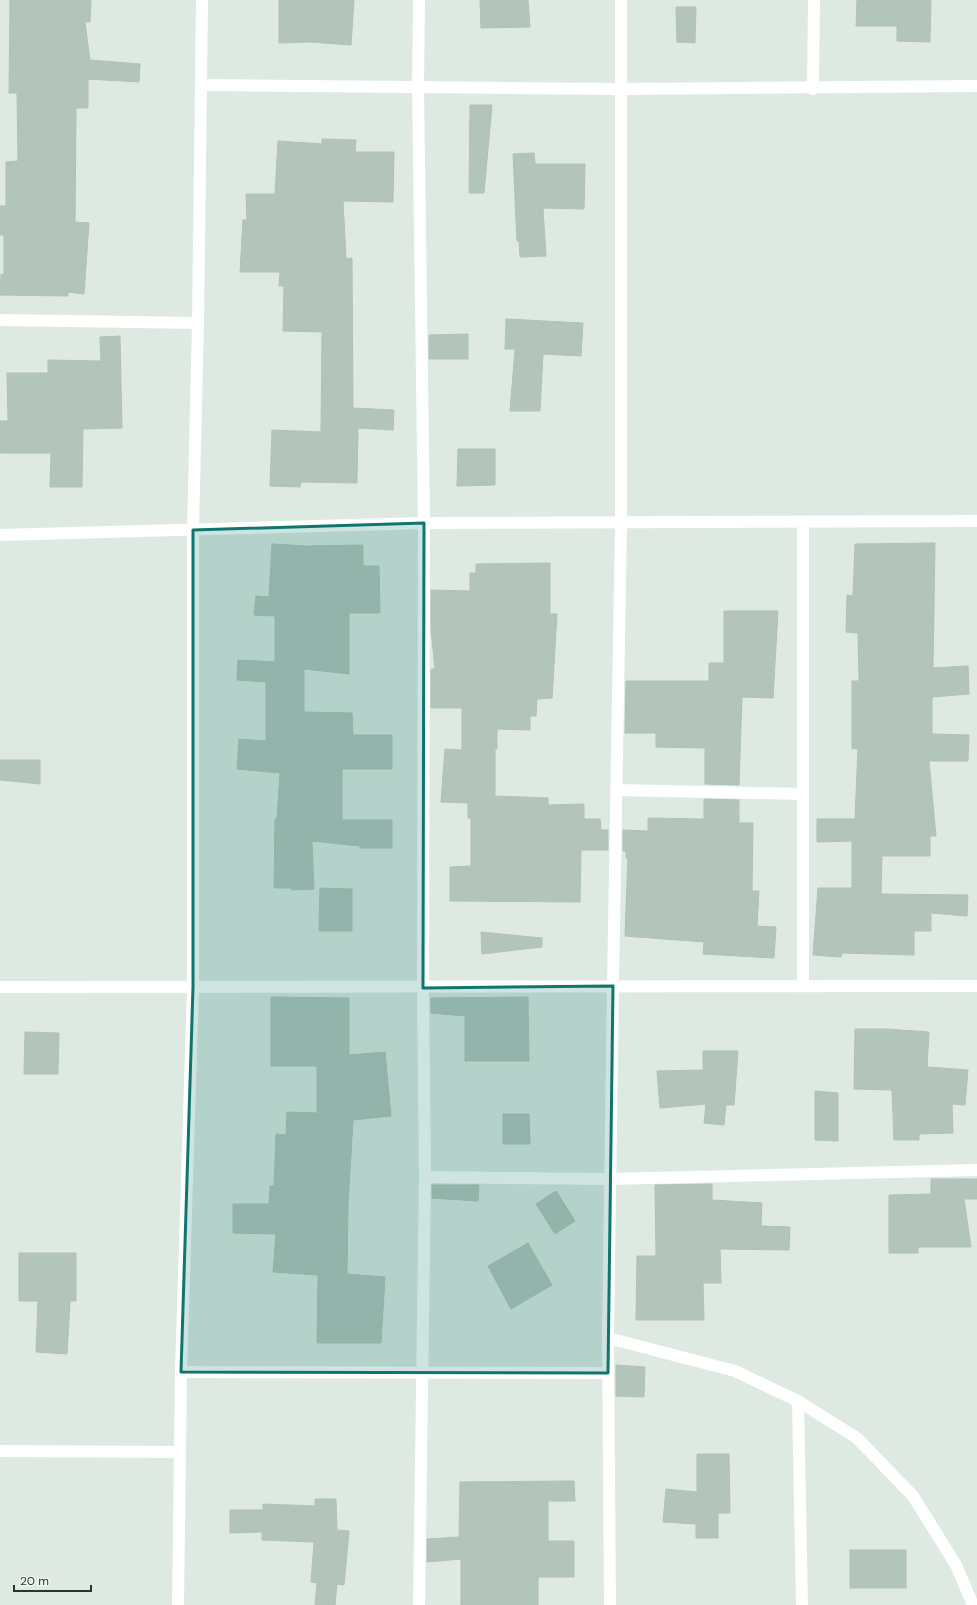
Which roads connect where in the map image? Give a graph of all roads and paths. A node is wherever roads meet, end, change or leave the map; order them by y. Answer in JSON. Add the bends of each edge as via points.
{"nodes":[{"id":1,"x":202,"y":0,"type":"edge"},
{"id":2,"x":419,"y":0,"type":"edge"},
{"id":3,"x":621,"y":0,"type":"edge"},
{"id":4,"x":814,"y":0,"type":"edge"},
{"id":5,"x":201,"y":85,"type":"junction"},
{"id":6,"x":977,"y":86,"type":"edge"},
{"id":7,"x":418,"y":88,"type":"junction"},
{"id":8,"x":620,"y":89,"type":"junction"},
{"id":9,"x":813,"y":89,"type":"junction"},
{"id":10,"x":0,"y":320,"type":"edge"},
{"id":11,"x":198,"y":323,"type":"junction"},
{"id":12,"x":977,"y":521,"type":"edge"},
{"id":13,"x":803,"y":522,"type":"junction"},
{"id":14,"x":424,"y":524,"type":"junction"},
{"id":15,"x":621,"y":524,"type":"junction"},
{"id":16,"x":193,"y":530,"type":"junction"},
{"id":17,"x":0,"y":535,"type":"edge"},
{"id":18,"x":616,"y":790,"type":"junction"},
{"id":19,"x":803,"y":794,"type":"junction"},
{"id":20,"x":612,"y":986,"type":"junction"},
{"id":21,"x":803,"y":986,"type":"junction"},
{"id":22,"x":977,"y":986,"type":"edge"},
{"id":23,"x":0,"y":987,"type":"edge"},
{"id":24,"x":193,"y":987,"type":"junction"},
{"id":25,"x":423,"y":988,"type":"junction"},
{"id":26,"x":977,"y":1170,"type":"edge"},
{"id":27,"x":425,"y":1178,"type":"junction"},
{"id":28,"x":610,"y":1179,"type":"junction"},
{"id":29,"x":608,"y":1338,"type":"junction"},
{"id":30,"x":422,"y":1371,"type":"junction"},
{"id":31,"x":181,"y":1372,"type":"junction"},
{"id":32,"x":608,"y":1373,"type":"junction"},
{"id":33,"x":798,"y":1401,"type":"junction"},
{"id":34,"x":0,"y":1451,"type":"edge"},
{"id":35,"x":180,"y":1452,"type":"junction"},
{"id":36,"x":178,"y":1605,"type":"edge"},
{"id":37,"x":420,"y":1605,"type":"edge"},
{"id":38,"x":610,"y":1605,"type":"edge"},
{"id":39,"x":802,"y":1605,"type":"edge"},
{"id":40,"x":973,"y":1605,"type":"edge"}],
"edges":[{"from":1,"to":5,"type":"street"},
{"from":2,"to":7,"type":"street"},
{"from":3,"to":8,"type":"street"},
{"from":4,"to":9,"type":"street"},
{"from":5,"to":7,"type":"street"},
{"from":5,"to":11,"type":"street"},
{"from":6,"to":9,"type":"street"},
{"from":7,"to":8,"type":"street"},
{"from":7,"to":14,"type":"street"},
{"from":8,"to":9,"type":"street"},
{"from":8,"to":15,"type":"street"},
{"from":10,"to":11,"type":"street"},
{"from":11,"to":16,"type":"street"},
{"from":12,"to":13,"type":"street"},
{"from":13,"to":15,"type":"street"},
{"from":13,"to":19,"type":"street"},
{"from":14,"to":15,"type":"street"},
{"from":14,"to":16,"type":"street"},
{"from":14,"to":25,"type":"street"},
{"from":15,"to":18,"type":"street"},
{"from":16,"to":17,"type":"street"},
{"from":16,"to":24,"type":"street"},
{"from":18,"to":19,"type":"street"},
{"from":18,"to":20,"type":"street"},
{"from":19,"to":21,"type":"street"},
{"from":20,"to":21,"type":"street"},
{"from":20,"to":25,"type":"street"},
{"from":20,"to":28,"type":"street"},
{"from":21,"to":22,"type":"street"},
{"from":23,"to":24,"type":"street"},
{"from":24,"to":25,"type":"street"},
{"from":24,"to":31,"type":"street"},
{"from":25,"to":27,"type":"street"},
{"from":26,"to":28,"type":"street"},
{"from":27,"to":28,"type":"street"},
{"from":27,"to":30,"type":"street"},
{"from":28,"to":29,"type":"street"},
{"from":29,"to":32,"type":"street"},
{"from":29,"to":33,"type":"street","via":[[735,1371]]},
{"from":30,"to":31,"type":"street"},
{"from":30,"to":32,"type":"street"},
{"from":30,"to":37,"type":"street"},
{"from":31,"to":35,"type":"street"},
{"from":32,"to":38,"type":"street"},
{"from":33,"to":39,"type":"street"},
{"from":33,"to":40,"type":"street","via":[[857,1438],[914,1496],[956,1565]]},
{"from":34,"to":35,"type":"street"},
{"from":35,"to":36,"type":"street"}]}
